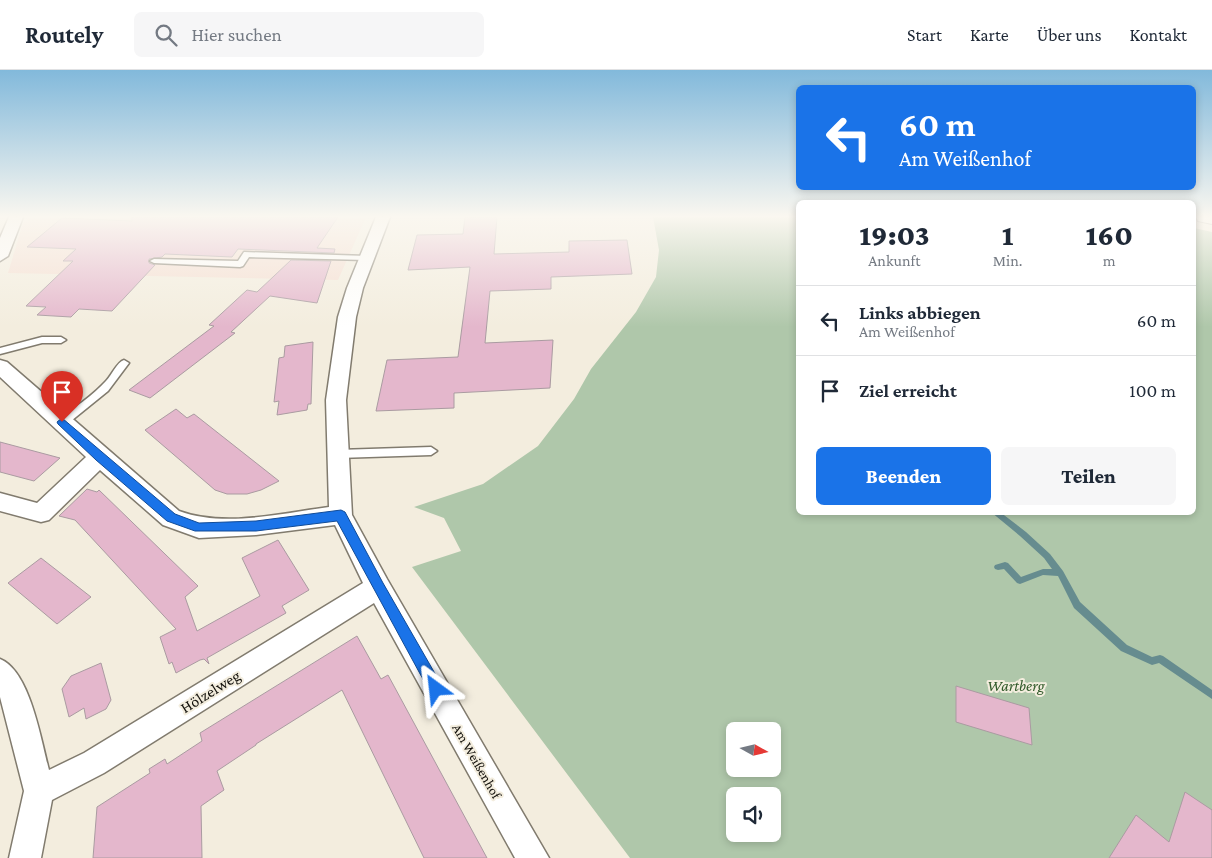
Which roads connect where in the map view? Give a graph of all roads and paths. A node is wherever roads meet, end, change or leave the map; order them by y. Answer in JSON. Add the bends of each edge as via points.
{"nodes":[{"id":1,"x":369,"y":254,"type":"edge"},
{"id":2,"x":367,"y":258,"type":"junction"},
{"id":3,"x":154,"y":261,"type":"dead end"},
{"id":4,"x":62,"y":340,"type":"dead end"},
{"id":5,"x":0,"y":351,"type":"edge"},
{"id":6,"x":124,"y":363,"type":"dead end"},
{"id":7,"x":0,"y":366,"type":"edge"},
{"id":8,"x":62,"y":422,"type":"junction"},
{"id":9,"x":431,"y":451,"type":"dead end"},
{"id":10,"x":338,"y":454,"type":"junction"},
{"id":11,"x":100,"y":457,"type":"junction"},
{"id":12,"x":0,"y":502,"type":"edge"},
{"id":13,"x":341,"y":515,"type":"junction"},
{"id":14,"x":378,"y":587,"type":"junction"},
{"id":15,"x":0,"y":672,"type":"edge"},
{"id":16,"x":39,"y":791,"type":"junction"},
{"id":17,"x":25,"y":858,"type":"edge"},
{"id":18,"x":533,"y":858,"type":"edge"}],
"edges":[{"from":1,"to":2,"type":"street"},
{"from":2,"to":3,"type":"lane","via":[[247,254],[240,264]]},
{"from":2,"to":10,"type":"street","via":[[347,318],[336,400]]},
{"from":4,"to":5,"type":"lane","via":[[42,340]]},
{"from":6,"to":8,"type":"lane","via":[[118,375],[95,398]]},
{"from":7,"to":8,"type":"street"},
{"from":8,"to":11,"type":"street"},
{"from":9,"to":10,"type":"lane"},
{"from":10,"to":13,"type":"street"},
{"from":11,"to":12,"type":"street","via":[[41,513]]},
{"from":11,"to":13,"type":"street","via":[[171,518],[199,528],[256,526]]},
{"from":13,"to":14,"type":"street","name":"Am Weißenhof"},
{"from":14,"to":16,"type":"street","name":"Hölzelweg","via":[[94,763]]},
{"from":14,"to":18,"type":"street","name":"Am Weißenhof"},
{"from":15,"to":16,"type":"street","via":[[10,686],[19,712]]},
{"from":16,"to":17,"type":"street"}]}
